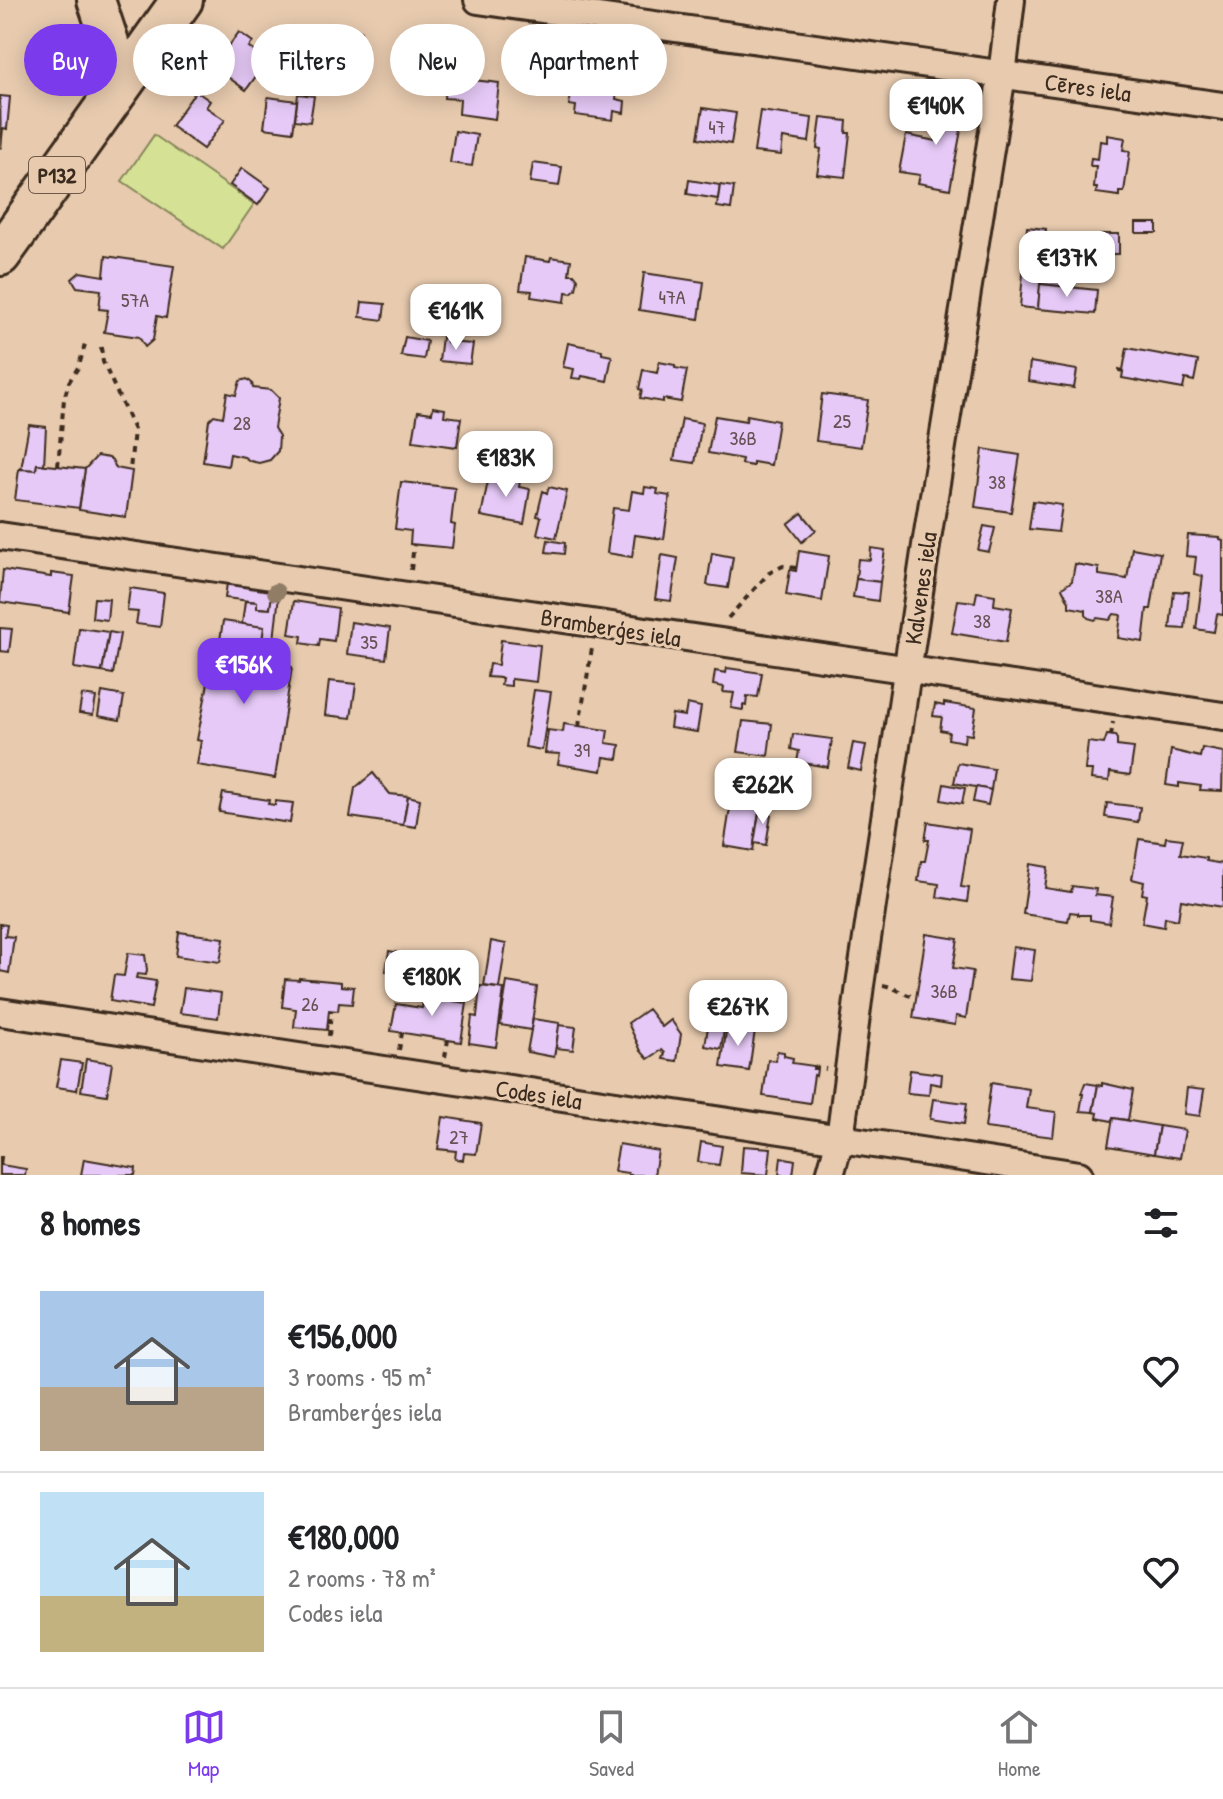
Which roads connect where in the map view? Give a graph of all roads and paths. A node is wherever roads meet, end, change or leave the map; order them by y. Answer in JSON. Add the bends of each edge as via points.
{"nodes":[{"id":1,"x":96,"y":0,"type":"edge"},
{"id":2,"x":182,"y":0,"type":"edge"},
{"id":3,"x":478,"y":0,"type":"edge"},
{"id":4,"x":1011,"y":0,"type":"edge"},
{"id":5,"x":104,"y":24,"type":"edge"},
{"id":6,"x":1002,"y":75,"type":"junction"},
{"id":7,"x":117,"y":92,"type":"edge"},
{"id":8,"x":114,"y":96,"type":"edge"},
{"id":9,"x":1223,"y":106,"type":"edge"},
{"id":10,"x":0,"y":255,"type":"edge"},
{"id":11,"x":85,"y":344,"type":"dead end"},
{"id":12,"x":101,"y":347,"type":"dead end"},
{"id":13,"x":58,"y":466,"type":"dead end"},
{"id":14,"x":130,"y":470,"type":"dead end"},
{"id":15,"x":0,"y":536,"type":"edge"},
{"id":16,"x":796,"y":568,"type":"dead end"},
{"id":17,"x":726,"y":620,"type":"dead end"},
{"id":18,"x":603,"y":626,"type":"junction"},
{"id":19,"x":908,"y":671,"type":"junction"},
{"id":20,"x":1223,"y":716,"type":"edge"},
{"id":21,"x":579,"y":726,"type":"dead end"},
{"id":22,"x":861,"y":982,"type":"junction"},
{"id":23,"x":916,"y":997,"type":"dead end"},
{"id":24,"x":0,"y":1012,"type":"edge"},
{"id":25,"x":840,"y":1139,"type":"junction"},
{"id":26,"x":830,"y":1175,"type":"edge"},
{"id":27,"x":1079,"y":1175,"type":"edge"}],
"edges":[{"from":1,"to":5,"type":"street"},
{"from":2,"to":7,"type":"main road","number":"P132"},
{"from":3,"to":6,"type":"street","name":"Cēres iela"},
{"from":4,"to":6,"type":"street","name":"Kalvenes iela"},
{"from":6,"to":9,"type":"street","name":"Cēres iela"},
{"from":6,"to":19,"type":"street","name":"Kalvenes iela"},
{"from":8,"to":10,"type":"main road","number":"P132"},
{"from":11,"to":13,"type":"path","via":[[64,399]]},
{"from":12,"to":14,"type":"path","via":[[134,430]]},
{"from":15,"to":18,"type":"street","name":"Bramberģes iela"},
{"from":16,"to":17,"type":"path","via":[[783,566],[769,573]]},
{"from":18,"to":19,"type":"street","name":"Bramberģes iela"},
{"from":18,"to":21,"type":"path","via":[[599,645],[593,644]]},
{"from":19,"to":20,"type":"street","name":"Bramberģes iela"},
{"from":19,"to":22,"type":"street","name":"Kalvenes iela"},
{"from":22,"to":23,"type":"path","via":[[891,986]]},
{"from":22,"to":25,"type":"street","name":"Kalvenes iela"},
{"from":24,"to":25,"type":"street","name":"Codes iela"},
{"from":25,"to":26,"type":"street","name":"Kalvenes iela"},
{"from":25,"to":27,"type":"street","name":"Codes iela"}]}
